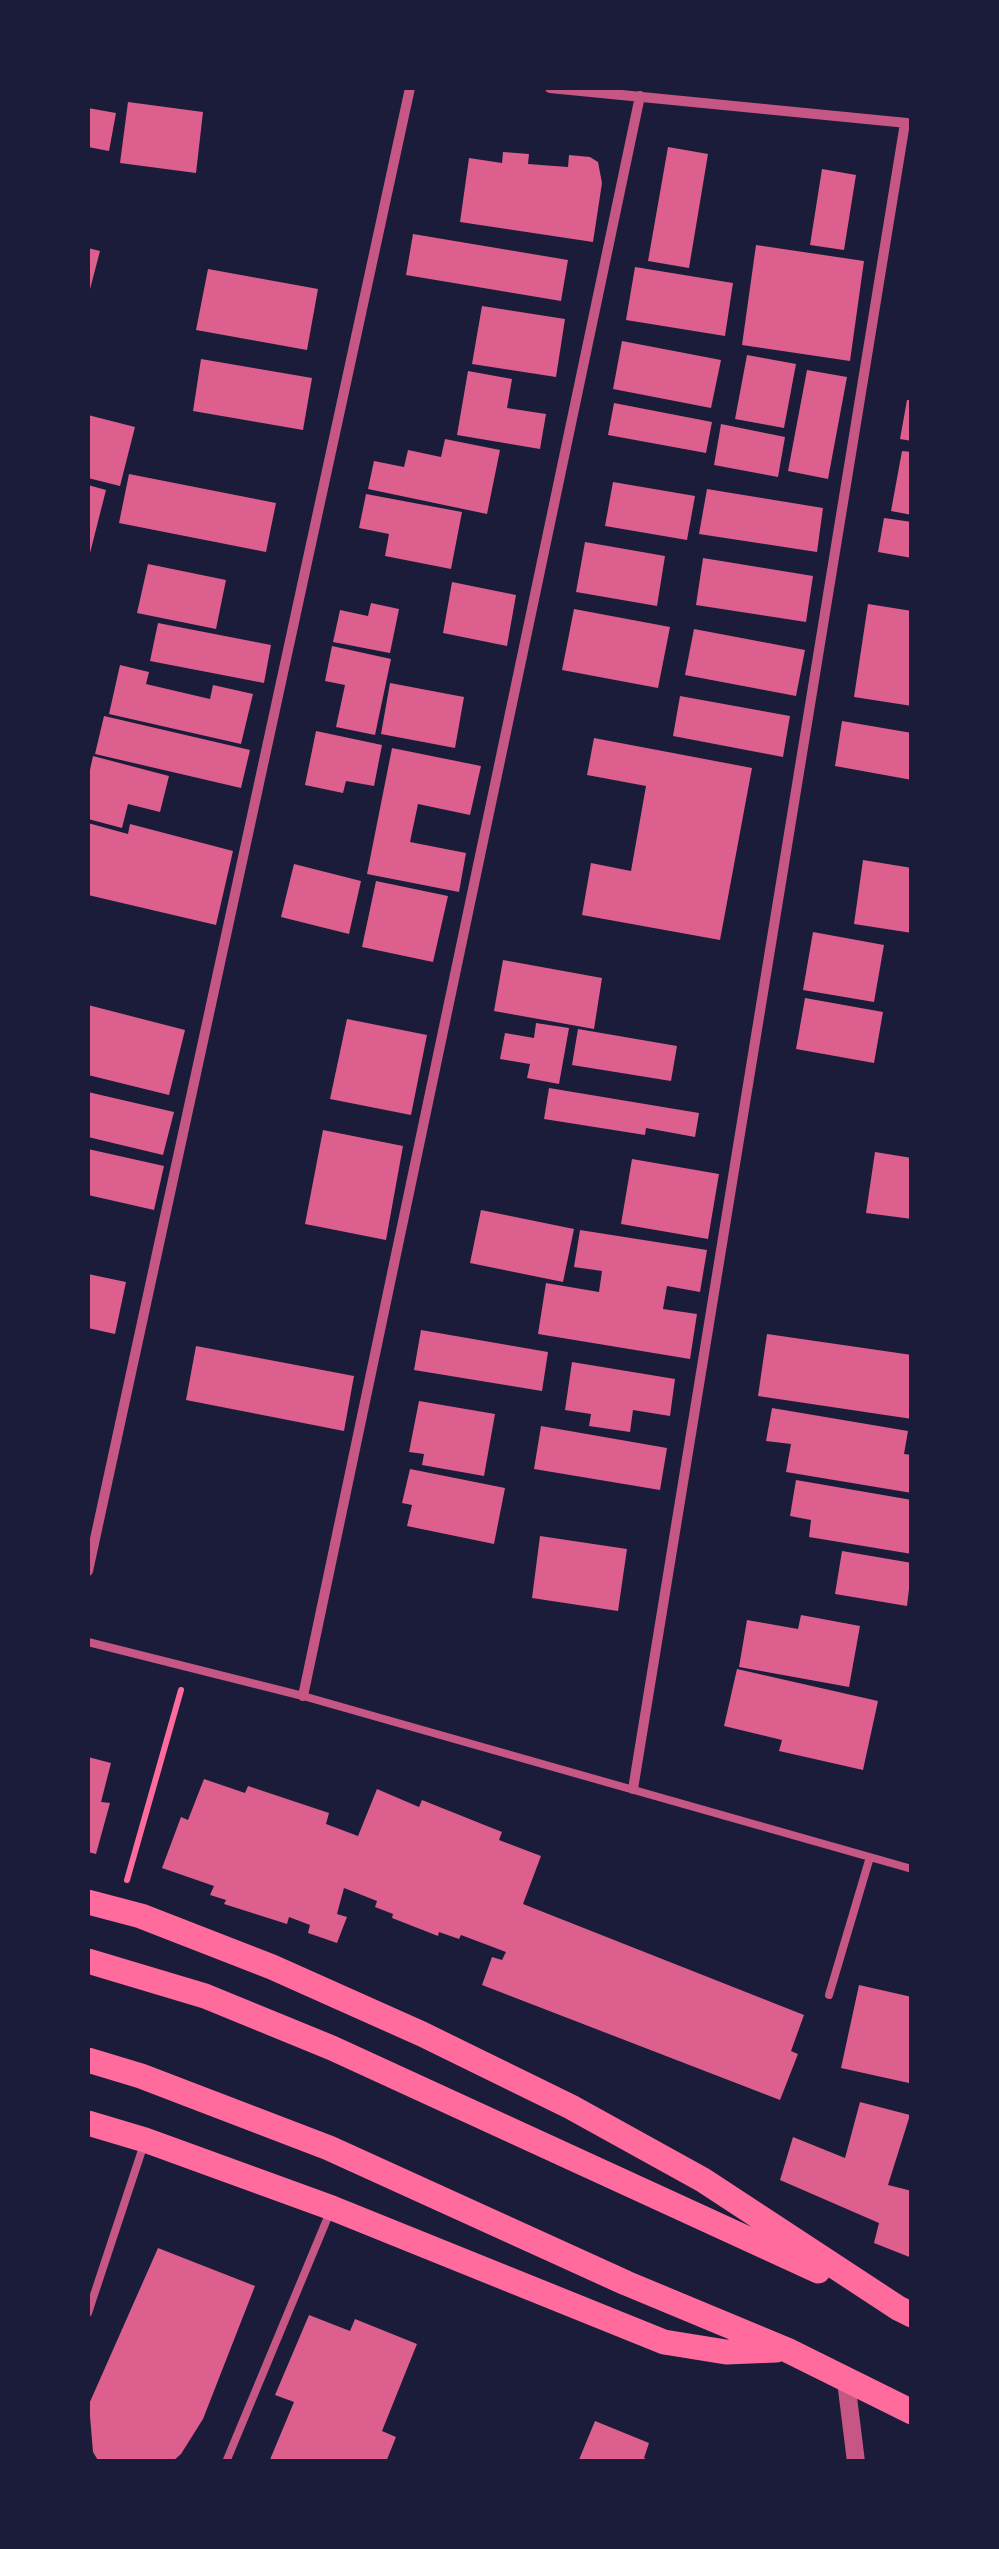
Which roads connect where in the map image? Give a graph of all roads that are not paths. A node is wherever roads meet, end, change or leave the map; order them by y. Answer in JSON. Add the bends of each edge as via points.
{"nodes":[{"id":1,"x":410,"y":88,"type":"edge"},
{"id":2,"x":550,"y":88,"type":"edge"},
{"id":3,"x":640,"y":96,"type":"junction"},
{"id":4,"x":908,"y":123,"type":"edge"},
{"id":5,"x":88,"y":1571,"type":"edge"},
{"id":6,"x":88,"y":1642,"type":"edge"},
{"id":7,"x":304,"y":1696,"type":"junction"},
{"id":8,"x":632,"y":1790,"type":"junction"},
{"id":9,"x":870,"y":1857,"type":"junction"},
{"id":10,"x":912,"y":1868,"type":"edge"},
{"id":11,"x":88,"y":1902,"type":"edge"},
{"id":12,"x":88,"y":1961,"type":"edge"},
{"id":13,"x":829,"y":1995,"type":"dead end"},
{"id":14,"x":88,"y":2060,"type":"edge"},
{"id":15,"x":88,"y":2123,"type":"edge"},
{"id":16,"x":145,"y":2140,"type":"junction"},
{"id":17,"x":332,"y":2208,"type":"junction"},
{"id":18,"x":905,"y":2312,"type":"edge"},
{"id":19,"x":88,"y":2313,"type":"edge"},
{"id":20,"x":787,"y":2350,"type":"junction"},
{"id":21,"x":846,"y":2381,"type":"junction"},
{"id":22,"x":912,"y":2412,"type":"edge"},
{"id":23,"x":226,"y":2462,"type":"edge"},
{"id":24,"x":856,"y":2462,"type":"edge"}],
"edges":[{"from":1,"to":5,"type":"street"},
{"from":2,"to":3,"type":"street"},
{"from":3,"to":4,"type":"street"},
{"from":3,"to":7,"type":"street"},
{"from":4,"to":8,"type":"street"},
{"from":6,"to":7,"type":"lane"},
{"from":7,"to":8,"type":"lane"},
{"from":8,"to":9,"type":"lane"},
{"from":9,"to":10,"type":"lane"},
{"from":9,"to":13,"type":"lane"},
{"from":11,"to":18,"type":"main road","via":[[272,1967],[571,2107],[703,2180]]},
{"from":12,"to":18,"type":"main road","via":[[205,1996],[296,2033]]},
{"from":14,"to":20,"type":"main road","via":[[328,2148]]},
{"from":15,"to":16,"type":"main road"},
{"from":16,"to":17,"type":"main road"},
{"from":16,"to":19,"type":"lane"},
{"from":17,"to":20,"type":"main road","via":[[664,2342],[726,2352]]},
{"from":17,"to":23,"type":"lane"},
{"from":20,"to":21,"type":"main road"},
{"from":21,"to":22,"type":"main road"},
{"from":21,"to":24,"type":"street"}]}
